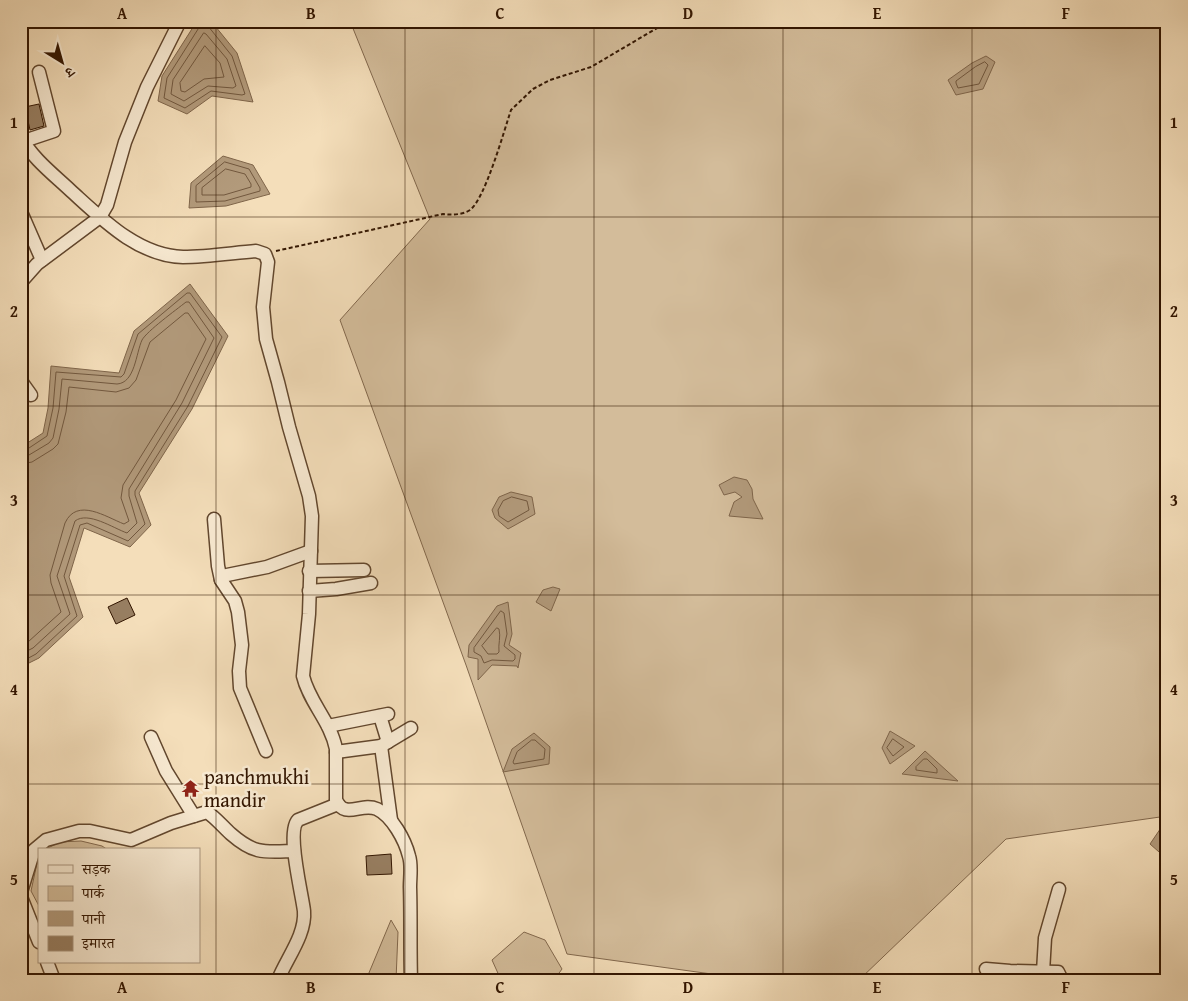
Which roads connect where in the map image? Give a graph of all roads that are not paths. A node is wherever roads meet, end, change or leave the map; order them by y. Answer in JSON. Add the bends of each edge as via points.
{"nodes":[{"id":1,"x":180,"y":21,"type":"edge"},
{"id":2,"x":39,"y":72,"type":"dead end"},
{"id":3,"x":22,"y":140,"type":"edge"},
{"id":4,"x":21,"y":212,"type":"edge"},
{"id":5,"x":100,"y":218,"type":"junction"},
{"id":6,"x":42,"y":260,"type":"junction"},
{"id":7,"x":23,"y":277,"type":"edge"},
{"id":8,"x":21,"y":381,"type":"edge"},
{"id":9,"x":31,"y":395,"type":"dead end"},
{"id":10,"x":214,"y":519,"type":"dead end"},
{"id":11,"x":311,"y":551,"type":"junction"},
{"id":12,"x":364,"y":570,"type":"dead end"},
{"id":13,"x":309,"y":571,"type":"junction"},
{"id":14,"x":221,"y":580,"type":"junction"},
{"id":15,"x":372,"y":583,"type":"dead end"},
{"id":16,"x":309,"y":591,"type":"junction"},
{"id":17,"x":328,"y":726,"type":"junction"},
{"id":18,"x":411,"y":728,"type":"dead end"},
{"id":19,"x":152,"y":737,"type":"dead end"},
{"id":20,"x":385,"y":744,"type":"junction"},
{"id":21,"x":266,"y":751,"type":"dead end"},
{"id":22,"x":336,"y":752,"type":"junction"},
{"id":23,"x":338,"y":804,"type":"junction"},
{"id":24,"x":194,"y":816,"type":"junction"},
{"id":25,"x":391,"y":820,"type":"junction"},
{"id":26,"x":294,"y":851,"type":"junction"},
{"id":27,"x":1060,"y":889,"type":"dead end"},
{"id":28,"x":21,"y":892,"type":"edge"},
{"id":29,"x":21,"y":897,"type":"edge"},
{"id":30,"x":38,"y":940,"type":"edge"},
{"id":31,"x":48,"y":964,"type":"edge"},
{"id":32,"x":986,"y":969,"type":"dead end"},
{"id":33,"x":1043,"y":972,"type":"junction"},
{"id":34,"x":54,"y":980,"type":"edge"},
{"id":35,"x":278,"y":980,"type":"edge"},
{"id":36,"x":411,"y":980,"type":"edge"},
{"id":37,"x":1062,"y":980,"type":"edge"}],
"edges":[{"from":1,"to":5,"type":"street","via":[[124,142],[107,205]]},
{"from":2,"to":3,"type":"street","via":[[54,130]]},
{"from":3,"to":5,"type":"street"},
{"from":4,"to":6,"type":"street"},
{"from":5,"to":6,"type":"street"},
{"from":5,"to":11,"type":"street","via":[[143,247],[164,254],[183,257],[256,251],[264,254],[268,262],[263,307],[266,339],[309,496]]},
{"from":6,"to":7,"type":"street"},
{"from":8,"to":9,"type":"street"},
{"from":10,"to":14,"type":"street"},
{"from":11,"to":13,"type":"street"},
{"from":11,"to":14,"type":"street","via":[[267,567],[227,575]]},
{"from":12,"to":13,"type":"street"},
{"from":13,"to":16,"type":"street"},
{"from":14,"to":21,"type":"street","via":[[235,601],[238,612],[242,645],[240,688]]},
{"from":15,"to":16,"type":"street"},
{"from":16,"to":17,"type":"street","via":[[303,676]]},
{"from":17,"to":20,"type":"street","via":[[384,715]]},
{"from":17,"to":22,"type":"street"},
{"from":18,"to":20,"type":"street"},
{"from":19,"to":24,"type":"street","via":[[166,771]]},
{"from":20,"to":22,"type":"street"},
{"from":20,"to":25,"type":"street"},
{"from":22,"to":23,"type":"street"},
{"from":23,"to":25,"type":"street","via":[[346,810],[377,809]]},
{"from":23,"to":26,"type":"street","via":[[296,822]]},
{"from":24,"to":26,"type":"street","via":[[209,814],[232,835],[258,851]]},
{"from":24,"to":28,"type":"street","via":[[131,840],[79,831],[46,840],[34,850]]},
{"from":25,"to":36,"type":"street","via":[[410,857]]},
{"from":26,"to":35,"type":"street","via":[[304,914],[300,935]]},
{"from":27,"to":33,"type":"street","via":[[1045,938]]},
{"from":29,"to":30,"type":"street"},
{"from":31,"to":34,"type":"street"},
{"from":32,"to":33,"type":"street"},
{"from":33,"to":37,"type":"street","via":[[1058,972]]}]}
